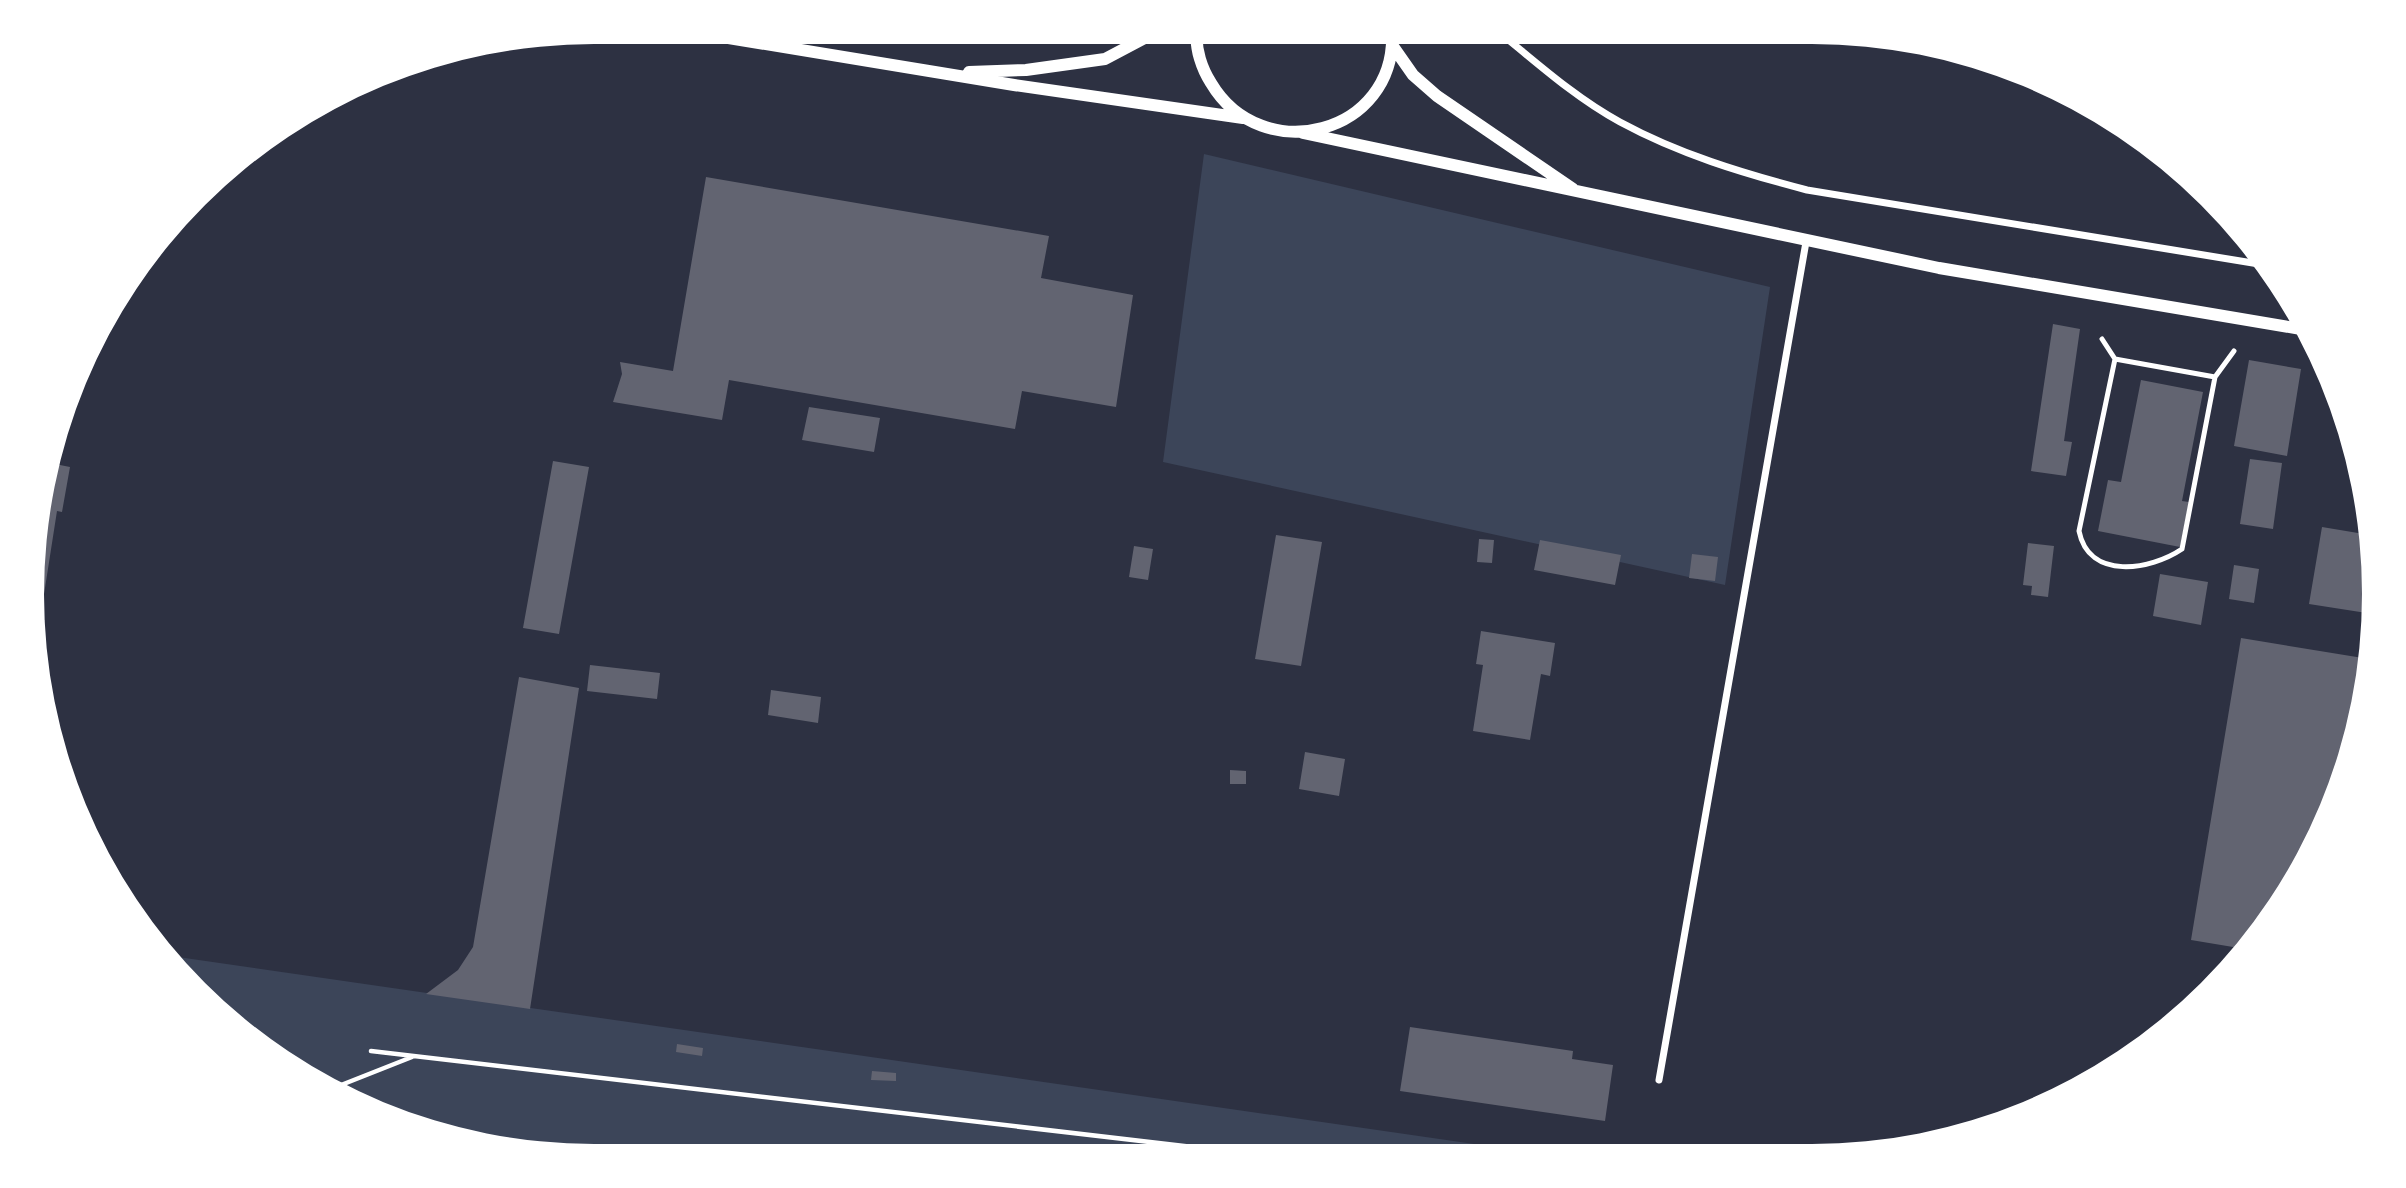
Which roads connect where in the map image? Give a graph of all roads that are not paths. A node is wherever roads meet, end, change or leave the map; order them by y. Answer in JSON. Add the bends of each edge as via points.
{"nodes":[{"id":1,"x":765,"y":44,"type":"edge"},
{"id":2,"x":1133,"y":44,"type":"edge"},
{"id":3,"x":1200,"y":44,"type":"edge"},
{"id":4,"x":1390,"y":44,"type":"edge"},
{"id":5,"x":1395,"y":44,"type":"edge"},
{"id":6,"x":1514,"y":44,"type":"edge"},
{"id":7,"x":941,"y":73,"type":"junction"},
{"id":8,"x":1243,"y":118,"type":"junction"},
{"id":9,"x":1303,"y":133,"type":"junction"},
{"id":10,"x":1580,"y":193,"type":"junction"},
{"id":11,"x":1806,"y":242,"type":"junction"},
{"id":12,"x":2252,"y":263,"type":"edge"},
{"id":13,"x":2294,"y":328,"type":"edge"},
{"id":14,"x":2102,"y":339,"type":"dead end"},
{"id":15,"x":2234,"y":351,"type":"dead end"},
{"id":16,"x":2115,"y":359,"type":"junction"},
{"id":17,"x":2216,"y":377,"type":"junction"},
{"id":18,"x":1659,"y":1080,"type":"dead end"}],
"edges":[{"from":1,"to":7,"type":"street"},
{"from":2,"to":7,"type":"street","via":[[1105,59],[1026,70]]},
{"from":3,"to":8,"type":"street","via":[[1203,71],[1219,98]]},
{"from":4,"to":9,"type":"street","via":[[1380,82],[1355,112],[1336,126]]},
{"from":5,"to":10,"type":"street","via":[[1413,75],[1437,96]]},
{"from":6,"to":12,"type":"street","via":[[1573,92],[1619,121],[1679,151],[1744,173],[1807,190]]},
{"from":7,"to":8,"type":"street"},
{"from":8,"to":9,"type":"street","via":[[1272,131]]},
{"from":9,"to":10,"type":"street"},
{"from":10,"to":11,"type":"street"},
{"from":11,"to":13,"type":"street","via":[[2073,293]]},
{"from":11,"to":18,"type":"street"},
{"from":14,"to":16,"type":"lane"},
{"from":15,"to":17,"type":"lane"},
{"from":16,"to":17,"type":"lane"},
{"from":16,"to":17,"type":"lane","via":[[2080,531],[2089,554],[2119,566],[2153,565],[2182,549]]}]}
